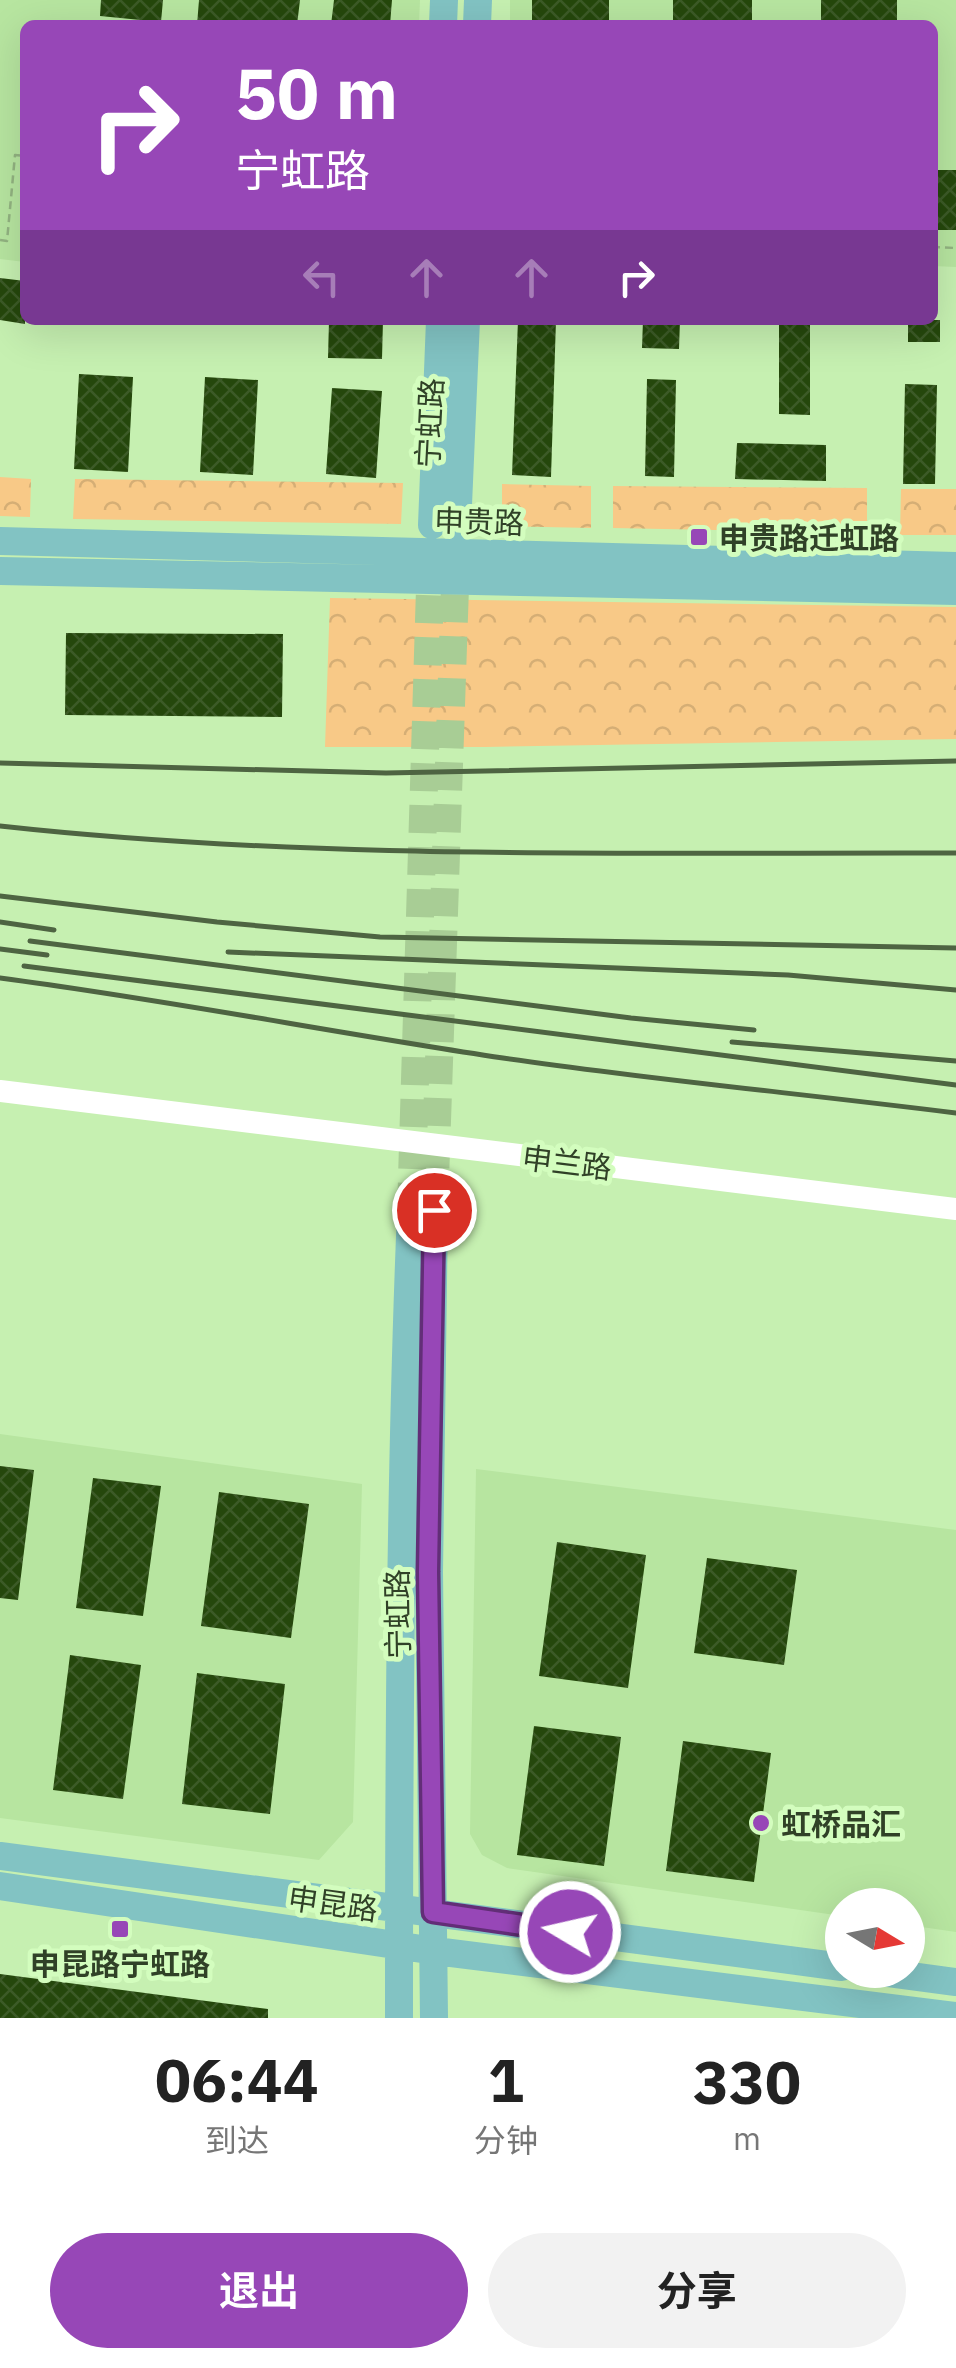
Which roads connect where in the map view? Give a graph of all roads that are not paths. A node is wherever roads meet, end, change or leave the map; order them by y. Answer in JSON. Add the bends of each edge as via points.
{"nodes":[{"id":1,"x":440,"y":325,"type":"edge"},
{"id":2,"x":465,"y":325,"type":"edge"},
{"id":3,"x":0,"y":541,"type":"edge"},
{"id":4,"x":956,"y":566,"type":"edge"},
{"id":5,"x":0,"y":572,"type":"edge"},
{"id":6,"x":956,"y":590,"type":"edge"},
{"id":7,"x":0,"y":1091,"type":"edge"},
{"id":8,"x":956,"y":1208,"type":"edge"},
{"id":9,"x":0,"y":1856,"type":"edge"},
{"id":10,"x":0,"y":1886,"type":"edge"},
{"id":11,"x":400,"y":1907,"type":"junction"},
{"id":12,"x":433,"y":1912,"type":"junction"},
{"id":13,"x":399,"y":1944,"type":"junction"},
{"id":14,"x":434,"y":1950,"type":"junction"},
{"id":15,"x":825,"y":1965,"type":"edge"},
{"id":16,"x":925,"y":1978,"type":"edge"},
{"id":17,"x":956,"y":1982,"type":"edge"},
{"id":18,"x":956,"y":2016,"type":"edge"},
{"id":19,"x":399,"y":2018,"type":"edge"},
{"id":20,"x":434,"y":2018,"type":"edge"}],
"edges":[{"from":1,"to":2,"type":"main road","name":"宁虹路","via":[[444,526]]},
{"from":3,"to":4,"type":"main road","name":"申贵路"},
{"from":5,"to":6,"type":"main road","name":"申贵路"},
{"from":7,"to":8,"type":"street","name":"申兰路"},
{"from":9,"to":11,"type":"main road","name":"申昆路"},
{"from":10,"to":13,"type":"main road","name":"申昆路"},
{"from":11,"to":12,"type":"main road","name":"申昆路"},
{"from":11,"to":12,"type":"main road","name":"宁虹路","via":[[406,1366],[423,1210]]},
{"from":11,"to":13,"type":"main road","name":"宁虹路"},
{"from":12,"to":14,"type":"main road","name":"宁虹路"},
{"from":12,"to":15,"type":"main road","name":"申昆路"},
{"from":13,"to":14,"type":"main road","name":"申昆路"},
{"from":13,"to":19,"type":"main road","name":"宁虹路"},
{"from":14,"to":18,"type":"main road","name":"申昆路"},
{"from":14,"to":20,"type":"main road","name":"宁虹路"},
{"from":16,"to":17,"type":"main road"}]}
